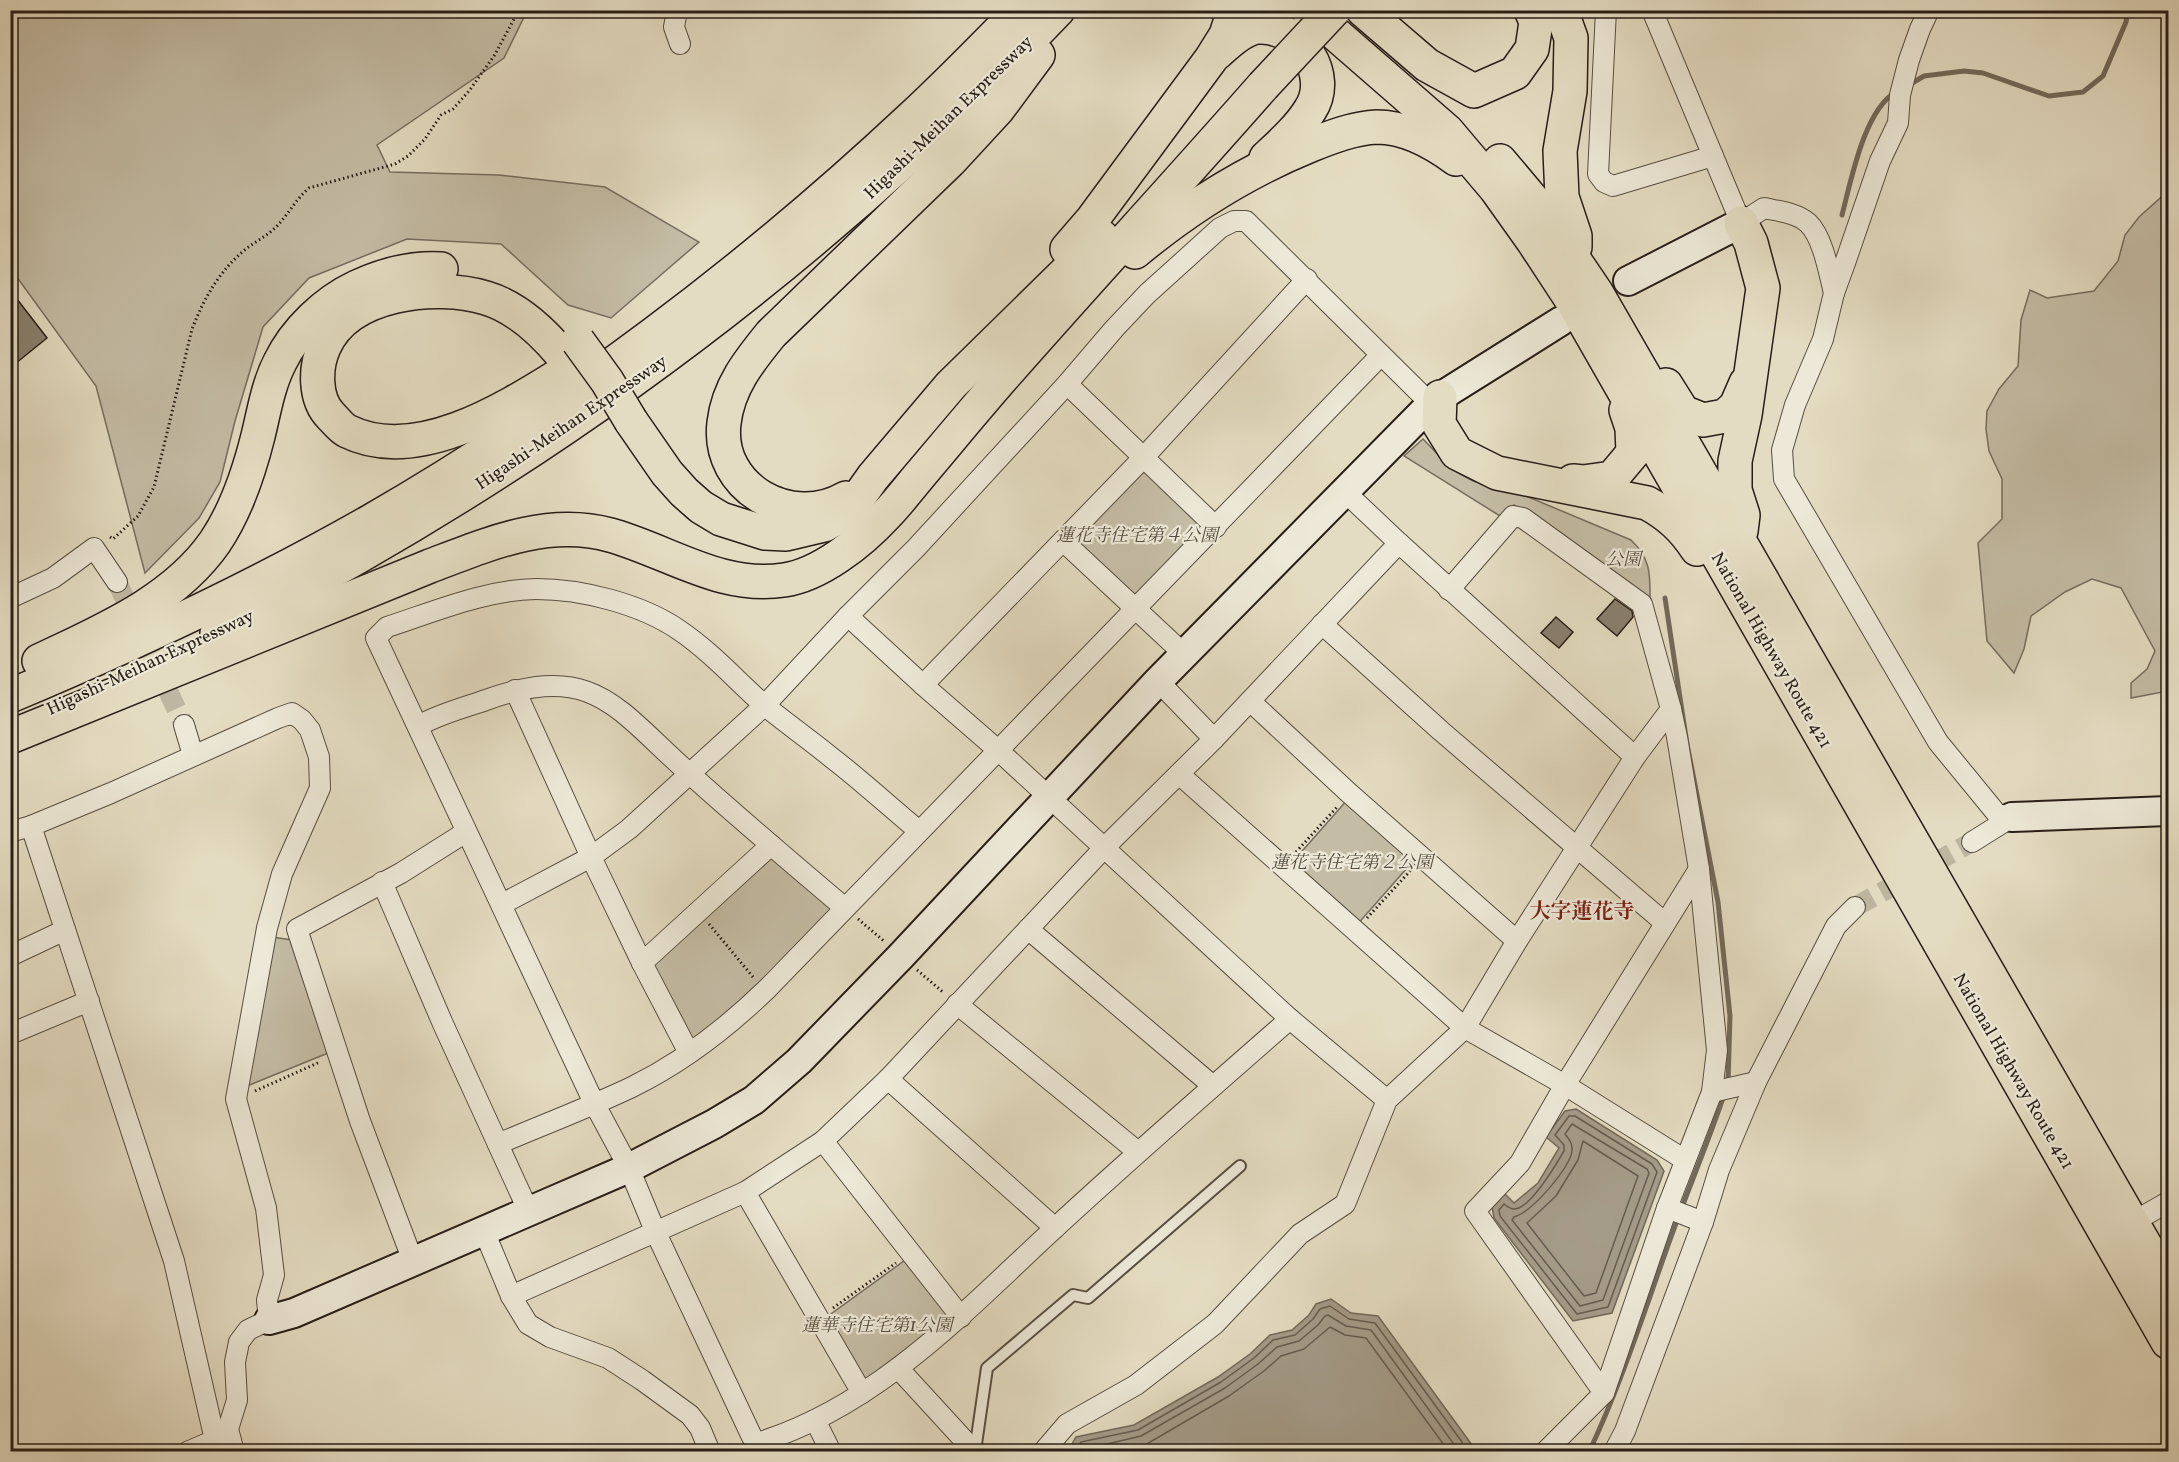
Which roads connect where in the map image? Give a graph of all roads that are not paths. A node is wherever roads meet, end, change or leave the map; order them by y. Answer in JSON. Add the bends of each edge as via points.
{"nodes":[{"id":1,"x":677,"y":10,"type":"edge"},
{"id":2,"x":1020,"y":10,"type":"edge"},
{"id":3,"x":1058,"y":10,"type":"edge"},
{"id":4,"x":1071,"y":10,"type":"edge"},
{"id":5,"x":1234,"y":10,"type":"edge"},
{"id":6,"x":1308,"y":10,"type":"edge"},
{"id":7,"x":1334,"y":10,"type":"edge"},
{"id":8,"x":1343,"y":10,"type":"edge"},
{"id":9,"x":1363,"y":10,"type":"edge"},
{"id":10,"x":1531,"y":10,"type":"edge"},
{"id":11,"x":1560,"y":10,"type":"edge"},
{"id":12,"x":1606,"y":10,"type":"edge"},
{"id":13,"x":1652,"y":10,"type":"edge"},
{"id":14,"x":1929,"y":10,"type":"edge"},
{"id":15,"x":989,"y":41,"type":"junction"},
{"id":16,"x":680,"y":44,"type":"dead end"},
{"id":17,"x":1211,"y":59,"type":"junction"},
{"id":18,"x":1257,"y":80,"type":"junction"},
{"id":19,"x":1713,"y":156,"type":"junction"},
{"id":20,"x":1247,"y":175,"type":"junction"},
{"id":21,"x":1496,"y":189,"type":"junction"},
{"id":22,"x":1741,"y":223,"type":"junction"},
{"id":23,"x":1575,"y":247,"type":"junction"},
{"id":24,"x":1307,"y":279,"type":"junction"},
{"id":25,"x":1628,"y":281,"type":"dead end"},
{"id":26,"x":1834,"y":293,"type":"junction"},
{"id":27,"x":1561,"y":321,"type":"dead end"},
{"id":28,"x":1629,"y":336,"type":"junction"},
{"id":29,"x":570,"y":348,"type":"junction"},
{"id":30,"x":1381,"y":355,"type":"junction"},
{"id":31,"x":992,"y":365,"type":"junction"},
{"id":32,"x":1750,"y":374,"type":"junction"},
{"id":33,"x":1616,"y":379,"type":"junction"},
{"id":34,"x":1067,"y":384,"type":"junction"},
{"id":35,"x":1436,"y":400,"type":"junction"},
{"id":36,"x":624,"y":427,"type":"junction"},
{"id":37,"x":1144,"y":457,"type":"junction"},
{"id":38,"x":1497,"y":473,"type":"junction"},
{"id":39,"x":873,"y":477,"type":"junction"},
{"id":40,"x":1344,"y":491,"type":"junction"},
{"id":41,"x":886,"y":516,"type":"junction"},
{"id":42,"x":1216,"y":526,"type":"junction"},
{"id":43,"x":1063,"y":541,"type":"junction"},
{"id":44,"x":1740,"y":542,"type":"junction"},
{"id":45,"x":1399,"y":543,"type":"junction"},
{"id":46,"x":117,"y":582,"type":"tunnel mouth"},
{"id":47,"x":1449,"y":590,"type":"junction"},
{"id":48,"x":10,"y":598,"type":"edge"},
{"id":49,"x":1136,"y":609,"type":"junction"},
{"id":50,"x":848,"y":616,"type":"junction"},
{"id":51,"x":1322,"y":624,"type":"junction"},
{"id":52,"x":1759,"y":627,"type":"junction"},
{"id":53,"x":1185,"y":655,"type":"junction"},
{"id":54,"x":10,"y":675,"type":"edge"},
{"id":55,"x":1158,"y":681,"type":"junction"},
{"id":56,"x":922,"y":685,"type":"junction"},
{"id":57,"x":515,"y":690,"type":"junction"},
{"id":58,"x":10,"y":696,"type":"edge"},
{"id":59,"x":1250,"y":701,"type":"junction"},
{"id":60,"x":765,"y":705,"type":"junction"},
{"id":61,"x":1671,"y":709,"type":"junction"},
{"id":62,"x":184,"y":724,"type":"tunnel mouth"},
{"id":63,"x":10,"y":726,"type":"edge"},
{"id":64,"x":418,"y":726,"type":"junction"},
{"id":65,"x":10,"y":737,"type":"edge"},
{"id":66,"x":1214,"y":739,"type":"junction"},
{"id":67,"x":999,"y":750,"type":"junction"},
{"id":68,"x":194,"y":755,"type":"junction"},
{"id":69,"x":1635,"y":757,"type":"junction"},
{"id":70,"x":689,"y":774,"type":"junction"},
{"id":71,"x":1179,"y":774,"type":"junction"},
{"id":72,"x":1049,"y":797,"type":"junction"},
{"id":73,"x":2169,"y":811,"type":"edge"},
{"id":74,"x":2012,"y":817,"type":"junction"},
{"id":75,"x":31,"y":826,"type":"junction"},
{"id":76,"x":919,"y":831,"type":"junction"},
{"id":77,"x":10,"y":832,"type":"edge"},
{"id":78,"x":466,"y":832,"type":"junction"},
{"id":79,"x":1972,"y":842,"type":"tunnel mouth"},
{"id":80,"x":771,"y":845,"type":"junction"},
{"id":81,"x":1104,"y":848,"type":"junction"},
{"id":82,"x":1577,"y":850,"type":"junction"},
{"id":83,"x":591,"y":858,"type":"junction"},
{"id":84,"x":1699,"y":869,"type":"junction"},
{"id":85,"x":382,"y":882,"type":"junction"},
{"id":86,"x":502,"y":903,"type":"junction"},
{"id":87,"x":1856,"y":907,"type":"tunnel mouth"},
{"id":88,"x":846,"y":908,"type":"junction"},
{"id":89,"x":1665,"y":923,"type":"junction"},
{"id":90,"x":267,"y":928,"type":"junction"},
{"id":91,"x":297,"y":929,"type":"junction"},
{"id":92,"x":1028,"y":929,"type":"junction"},
{"id":93,"x":65,"y":930,"type":"junction"},
{"id":94,"x":1517,"y":941,"type":"junction"},
{"id":95,"x":10,"y":956,"type":"edge"},
{"id":96,"x":642,"y":963,"type":"junction"},
{"id":97,"x":89,"y":1001,"type":"junction"},
{"id":98,"x":957,"y":1004,"type":"junction"},
{"id":99,"x":1290,"y":1019,"type":"junction"},
{"id":100,"x":1465,"y":1028,"type":"junction"},
{"id":101,"x":10,"y":1034,"type":"edge"},
{"id":102,"x":689,"y":1053,"type":"junction"},
{"id":103,"x":888,"y":1079,"type":"junction"},
{"id":104,"x":1756,"y":1082,"type":"junction"},
{"id":105,"x":1565,"y":1085,"type":"junction"},
{"id":106,"x":1213,"y":1086,"type":"junction"},
{"id":107,"x":1712,"y":1092,"type":"junction"},
{"id":108,"x":1388,"y":1100,"type":"junction"},
{"id":109,"x":594,"y":1103,"type":"junction"},
{"id":110,"x":823,"y":1141,"type":"junction"},
{"id":111,"x":498,"y":1144,"type":"junction"},
{"id":112,"x":1138,"y":1152,"type":"junction"},
{"id":113,"x":1685,"y":1160,"type":"junction"},
{"id":114,"x":1240,"y":1166,"type":"dead end"},
{"id":115,"x":629,"y":1168,"type":"junction"},
{"id":116,"x":745,"y":1192,"type":"junction"},
{"id":117,"x":2169,"y":1202,"type":"edge"},
{"id":118,"x":1667,"y":1208,"type":"junction"},
{"id":119,"x":528,"y":1210,"type":"junction"},
{"id":120,"x":1702,"y":1222,"type":"junction"},
{"id":121,"x":2133,"y":1222,"type":"junction"},
{"id":122,"x":1055,"y":1228,"type":"junction"},
{"id":123,"x":484,"y":1231,"type":"junction"},
{"id":124,"x":656,"y":1233,"type":"junction"},
{"id":125,"x":413,"y":1261,"type":"junction"},
{"id":126,"x":2169,"y":1285,"type":"edge"},
{"id":127,"x":511,"y":1296,"type":"junction"},
{"id":128,"x":961,"y":1317,"type":"junction"},
{"id":129,"x":269,"y":1320,"type":"junction"},
{"id":130,"x":2169,"y":1342,"type":"edge"},
{"id":131,"x":898,"y":1368,"type":"junction"},
{"id":132,"x":862,"y":1393,"type":"junction"},
{"id":133,"x":1604,"y":1393,"type":"junction"},
{"id":134,"x":814,"y":1420,"type":"junction"},
{"id":135,"x":221,"y":1434,"type":"junction"},
{"id":136,"x":975,"y":1451,"type":"edge"},
{"id":137,"x":187,"y":1452,"type":"edge"},
{"id":138,"x":234,"y":1452,"type":"edge"},
{"id":139,"x":710,"y":1452,"type":"edge"},
{"id":140,"x":831,"y":1452,"type":"edge"},
{"id":141,"x":1043,"y":1452,"type":"edge"},
{"id":142,"x":1545,"y":1452,"type":"edge"},
{"id":143,"x":1614,"y":1452,"type":"edge"}],
"edges":[{"from":1,"to":16,"type":"street","via":[[674,27]]},
{"from":2,"to":15,"type":"highway","name":"Higashi-Meihan Expressway"},
{"from":3,"to":63,"type":"highway","name":"Higashi-Meihan Expressway","via":[[930,139],[826,231],[735,305],[562,431],[386,542],[286,598],[97,690]]},
{"from":4,"to":39,"type":"highway","via":[[998,109],[951,160],[771,334],[747,364],[729,398],[723,439],[732,468],[753,493],[784,507],[822,506],[847,497]]},
{"from":5,"to":17,"type":"highway","via":[[1226,35]]},
{"from":6,"to":18,"type":"highway"},
{"from":6,"to":21,"type":"highway","name":"National Highway Route 421","via":[[1447,131]]},
{"from":7,"to":18,"type":"highway","bridge":true},
{"from":8,"to":23,"type":"highway","name":"National Highway Route 421","via":[[1460,112]]},
{"from":9,"to":10,"type":"highway","via":[[1427,65],[1474,91],[1515,73],[1521,65],[1532,49],[1536,22]]},
{"from":11,"to":23,"type":"highway","via":[[1571,38],[1570,91],[1560,151],[1562,197]]},
{"from":12,"to":19,"type":"street","via":[[1598,174],[1613,186]]},
{"from":13,"to":19,"type":"street"},
{"from":14,"to":26,"type":"street","via":[[1903,87],[1898,123],[1880,161]]},
{"from":15,"to":29,"type":"highway","via":[[606,346],[498,411],[415,441],[366,439],[345,430],[327,412],[317,387],[317,367],[325,345],[338,328],[371,305],[414,292],[439,291],[486,299]]},
{"from":15,"to":58,"type":"highway","name":"Higashi-Meihan Expressway","via":[[910,120],[808,210],[656,332],[548,409],[372,520],[273,574]]},
{"from":17,"to":20,"type":"highway","via":[[1244,32],[1260,27],[1289,36],[1314,63],[1317,86],[1311,110]]},
{"from":17,"to":31,"type":"highway","via":[[1092,220]]},
{"from":18,"to":31,"type":"highway","via":[[1126,213]]},
{"from":19,"to":22,"type":"street"},
{"from":20,"to":21,"type":"highway","via":[[1324,140],[1377,127],[1418,135]]},
{"from":20,"to":31,"type":"highway","via":[[1153,237]]},
{"from":21,"to":33,"type":"highway","name":"National Highway Route 421","via":[[1573,302]]},
{"from":22,"to":25,"type":"street"},
{"from":22,"to":26,"type":"street","via":[[1764,208],[1794,215],[1809,224],[1823,249]]},
{"from":22,"to":32,"type":"highway","via":[[1751,243],[1763,288]]},
{"from":23,"to":28,"type":"highway","name":"National Highway Route 421"},
{"from":24,"to":30,"type":"street"},
{"from":24,"to":34,"type":"street","via":[[1246,221],[1234,221],[1220,228],[1147,294]]},
{"from":24,"to":37,"type":"street"},
{"from":26,"to":74,"type":"street","via":[[1823,339],[1795,405],[1782,450],[1784,479],[1938,742],[1997,814]]},
{"from":27,"to":35,"type":"street"},
{"from":28,"to":32,"type":"highway","via":[[1683,412],[1703,420],[1725,416],[1736,406]]},
{"from":28,"to":44,"type":"highway","name":"National Highway Route 421"},
{"from":29,"to":36,"type":"highway"},
{"from":29,"to":54,"type":"highway","via":[[548,310],[509,286],[465,271],[437,268],[394,273],[351,290],[300,331],[280,362],[237,499],[215,542],[194,566],[154,600]]},
{"from":30,"to":35,"type":"street"},
{"from":30,"to":42,"type":"street"},
{"from":31,"to":39,"type":"highway","via":[[951,385]]},
{"from":31,"to":41,"type":"highway"},
{"from":32,"to":44,"type":"highway","via":[[1735,461],[1735,490],[1743,515]]},
{"from":33,"to":38,"type":"highway","via":[[1632,428],[1633,453],[1612,478],[1583,483]]},
{"from":33,"to":52,"type":"highway","name":"National Highway Route 421"},
{"from":34,"to":37,"type":"street"},
{"from":34,"to":50,"type":"street"},
{"from":35,"to":38,"type":"highway","via":[[1439,424],[1457,453]]},
{"from":35,"to":40,"type":"street"},
{"from":36,"to":39,"type":"highway","via":[[701,507],[721,519],[765,533],[786,534],[824,525],[842,515]]},
{"from":36,"to":41,"type":"highway","via":[[629,455],[664,502],[704,534],[739,549],[779,555],[819,551]]},
{"from":37,"to":42,"type":"street"},
{"from":37,"to":43,"type":"street"},
{"from":38,"to":52,"type":"highway","via":[[1647,503],[1666,513],[1685,530],[1717,580]]},
{"from":40,"to":45,"type":"street"},
{"from":40,"to":53,"type":"street"},
{"from":41,"to":65,"type":"highway","via":[[812,573],[774,581],[740,580],[610,535],[580,530],[546,529],[498,540]]},
{"from":42,"to":49,"type":"street"},
{"from":43,"to":49,"type":"street"},
{"from":43,"to":56,"type":"street"},
{"from":44,"to":121,"type":"highway","name":"National Highway Route 421"},
{"from":45,"to":47,"type":"street"},
{"from":45,"to":51,"type":"street"},
{"from":46,"to":48,"type":"street","via":[[100,542],[53,578]]},
{"from":47,"to":61,"type":"street","via":[[1513,516],[1523,518],[1641,604]]},
{"from":47,"to":69,"type":"street"},
{"from":49,"to":53,"type":"street"},
{"from":49,"to":67,"type":"street"},
{"from":50,"to":56,"type":"street"},
{"from":50,"to":60,"type":"street"},
{"from":51,"to":59,"type":"street"},
{"from":51,"to":82,"type":"street"},
{"from":52,"to":130,"type":"highway","name":"National Highway Route 421"},
{"from":53,"to":55,"type":"street"},
{"from":55,"to":66,"type":"street"},
{"from":55,"to":72,"type":"street"},
{"from":56,"to":67,"type":"street"},
{"from":57,"to":64,"type":"street"},
{"from":57,"to":70,"type":"street","via":[[565,686],[600,696],[635,722]]},
{"from":57,"to":83,"type":"street"},
{"from":59,"to":66,"type":"street"},
{"from":59,"to":94,"type":"street"},
{"from":60,"to":64,"type":"street","via":[[678,629],[651,615],[581,592],[535,589],[488,594],[387,627],[376,638]]},
{"from":60,"to":70,"type":"street"},
{"from":60,"to":76,"type":"street"},
{"from":61,"to":69,"type":"street"},
{"from":61,"to":84,"type":"street"},
{"from":62,"to":68,"type":"street"},
{"from":64,"to":78,"type":"street"},
{"from":66,"to":71,"type":"street"},
{"from":67,"to":72,"type":"street"},
{"from":67,"to":76,"type":"street"},
{"from":68,"to":75,"type":"street"},
{"from":68,"to":90,"type":"street","via":[[292,713],[310,730],[319,757],[320,788],[282,874]]},
{"from":69,"to":82,"type":"street"},
{"from":70,"to":80,"type":"street"},
{"from":70,"to":83,"type":"street"},
{"from":71,"to":81,"type":"street"},
{"from":71,"to":100,"type":"street"},
{"from":72,"to":81,"type":"street"},
{"from":72,"to":115,"type":"street","via":[[799,1061],[754,1100]]},
{"from":73,"to":74,"type":"street"},
{"from":74,"to":79,"type":"street"},
{"from":75,"to":77,"type":"street"},
{"from":75,"to":93,"type":"street"},
{"from":76,"to":88,"type":"street"},
{"from":78,"to":85,"type":"street"},
{"from":78,"to":86,"type":"street"},
{"from":80,"to":88,"type":"street"},
{"from":80,"to":96,"type":"street"},
{"from":81,"to":92,"type":"street"},
{"from":81,"to":99,"type":"street"},
{"from":82,"to":89,"type":"street"},
{"from":82,"to":94,"type":"street"},
{"from":83,"to":86,"type":"street"},
{"from":83,"to":96,"type":"street"},
{"from":84,"to":89,"type":"street"},
{"from":84,"to":107,"type":"street","via":[[1717,1050]]},
{"from":85,"to":91,"type":"street"},
{"from":85,"to":111,"type":"street"},
{"from":86,"to":109,"type":"street"},
{"from":87,"to":104,"type":"street","via":[[1836,926]]},
{"from":88,"to":102,"type":"street","via":[[737,1018]]},
{"from":89,"to":105,"type":"street"},
{"from":90,"to":91,"type":"street"},
{"from":90,"to":129,"type":"street","via":[[236,1099],[266,1208],[274,1275],[267,1300]]},
{"from":91,"to":125,"type":"street","via":[[360,1121]]},
{"from":92,"to":98,"type":"street"},
{"from":92,"to":106,"type":"street"},
{"from":93,"to":95,"type":"street"},
{"from":93,"to":97,"type":"street"},
{"from":94,"to":100,"type":"street"},
{"from":96,"to":102,"type":"street"},
{"from":97,"to":101,"type":"street"},
{"from":97,"to":135,"type":"street","via":[[174,1261]]},
{"from":98,"to":103,"type":"street"},
{"from":98,"to":112,"type":"street"},
{"from":99,"to":106,"type":"street"},
{"from":99,"to":108,"type":"street"},
{"from":100,"to":105,"type":"street"},
{"from":100,"to":108,"type":"street"},
{"from":102,"to":109,"type":"street","via":[[633,1086]]},
{"from":103,"to":110,"type":"street"},
{"from":103,"to":122,"type":"street"},
{"from":104,"to":107,"type":"street"},
{"from":104,"to":120,"type":"street"},
{"from":105,"to":113,"type":"street"},
{"from":105,"to":133,"type":"street","via":[[1520,1163],[1475,1211]]},
{"from":106,"to":112,"type":"street"},
{"from":107,"to":113,"type":"street"},
{"from":108,"to":141,"type":"street","via":[[1345,1204],[1300,1234],[1215,1324],[1136,1385],[1067,1424]]},
{"from":109,"to":111,"type":"street"},
{"from":109,"to":115,"type":"street"},
{"from":110,"to":116,"type":"street"},
{"from":110,"to":128,"type":"street"},
{"from":111,"to":119,"type":"street"},
{"from":112,"to":122,"type":"street"},
{"from":113,"to":118,"type":"street"},
{"from":114,"to":136,"type":"lane","via":[[1088,1298],[1073,1295],[987,1368]]},
{"from":115,"to":119,"type":"street"},
{"from":115,"to":124,"type":"street"},
{"from":116,"to":124,"type":"street"},
{"from":116,"to":132,"type":"street"},
{"from":117,"to":121,"type":"street"},
{"from":118,"to":120,"type":"street"},
{"from":118,"to":133,"type":"street"},
{"from":119,"to":123,"type":"street"},
{"from":120,"to":143,"type":"street"},
{"from":121,"to":126,"type":"highway","name":"National Highway Route 421"},
{"from":122,"to":128,"type":"street"},
{"from":123,"to":125,"type":"street"},
{"from":123,"to":127,"type":"street"},
{"from":124,"to":127,"type":"street"},
{"from":124,"to":134,"type":"street","via":[[757,1443]]},
{"from":125,"to":129,"type":"street","via":[[294,1313]]},
{"from":127,"to":139,"type":"street","via":[[528,1324],[550,1337],[608,1358],[690,1415]]},
{"from":128,"to":131,"type":"street"},
{"from":129,"to":135,"type":"street","via":[[248,1330],[238,1342],[237,1400]]},
{"from":131,"to":132,"type":"street"},
{"from":131,"to":136,"type":"street"},
{"from":132,"to":134,"type":"street"},
{"from":133,"to":142,"type":"street"},
{"from":134,"to":140,"type":"street"},
{"from":135,"to":137,"type":"street"},
{"from":135,"to":138,"type":"street"}]}
